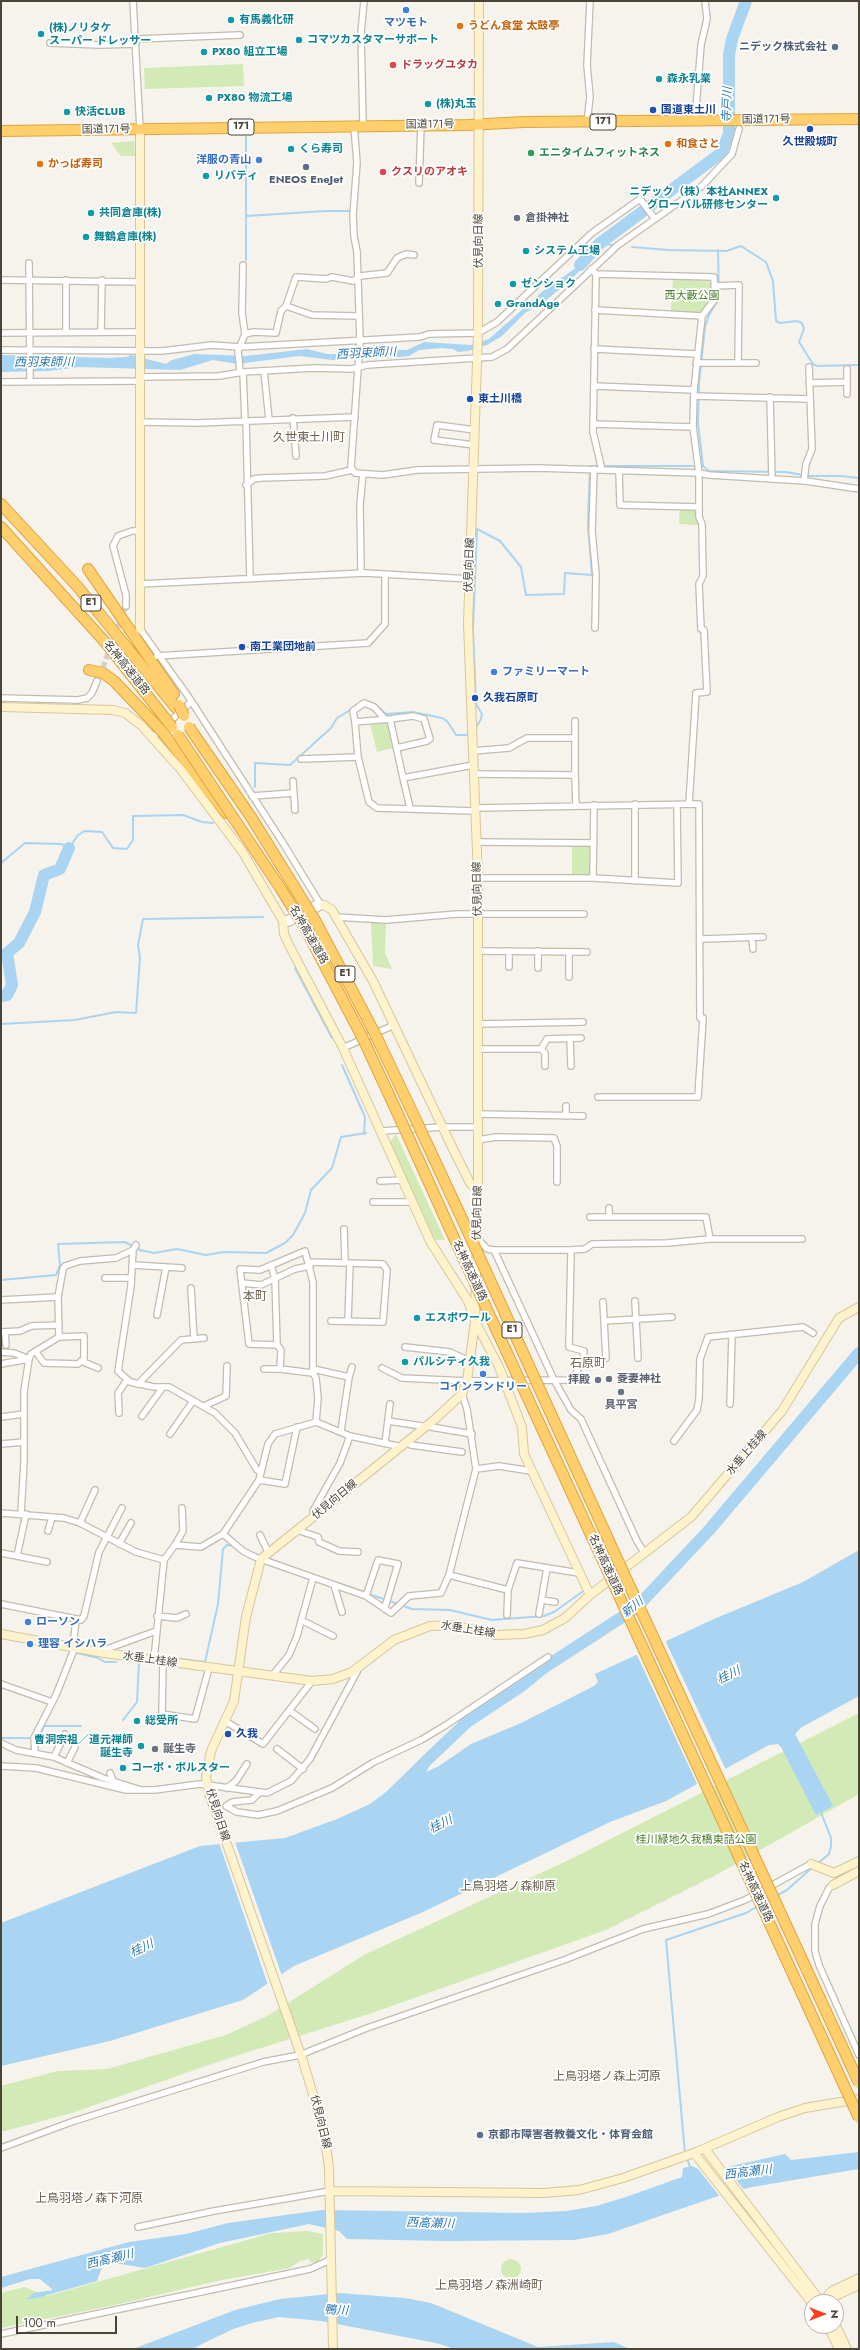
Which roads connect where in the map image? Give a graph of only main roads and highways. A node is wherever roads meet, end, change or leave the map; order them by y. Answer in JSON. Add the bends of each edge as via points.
{"nodes":[{"id":1,"x":479,"y":1,"type":"edge"},
{"id":2,"x":859,"y":119,"type":"edge"},
{"id":3,"x":480,"y":124,"type":"junction"},
{"id":4,"x":140,"y":129,"type":"junction"},
{"id":5,"x":1,"y":131,"type":"edge"},
{"id":6,"x":1,"y":504,"type":"edge"},
{"id":7,"x":1,"y":527,"type":"edge"},
{"id":8,"x":88,"y":569,"type":"dead end"},
{"id":9,"x":140,"y":629,"type":"road end"},
{"id":10,"x":88,"y":670,"type":"dead end"},
{"id":11,"x":1,"y":706,"type":"edge"},
{"id":12,"x":177,"y":706,"type":"junction"},
{"id":13,"x":171,"y":734,"type":"junction"},
{"id":14,"x":321,"y":903,"type":"road end"},
{"id":15,"x":478,"y":1191,"type":"junction"},
{"id":16,"x":859,"y":1307,"type":"edge"},
{"id":17,"x":475,"y":1321,"type":"junction"},
{"id":18,"x":590,"y":1595,"type":"junction"},
{"id":19,"x":1,"y":1634,"type":"edge"},
{"id":20,"x":238,"y":1672,"type":"junction"},
{"id":21,"x":859,"y":1861,"type":"edge"},
{"id":22,"x":811,"y":1864,"type":"road end"},
{"id":23,"x":859,"y":1871,"type":"edge"},
{"id":24,"x":833,"y":1884,"type":"road end"},
{"id":25,"x":859,"y":2083,"type":"edge"},
{"id":26,"x":859,"y":2100,"type":"edge"},
{"id":27,"x":859,"y":2118,"type":"edge"},
{"id":28,"x":705,"y":2149,"type":"junction"},
{"id":29,"x":694,"y":2153,"type":"junction"},
{"id":30,"x":330,"y":2194,"type":"junction"},
{"id":31,"x":750,"y":2212,"type":"junction"},
{"id":32,"x":743,"y":2217,"type":"junction"},
{"id":33,"x":859,"y":2278,"type":"edge"},
{"id":34,"x":859,"y":2285,"type":"edge"},
{"id":35,"x":805,"y":2294,"type":"edge"},
{"id":36,"x":816,"y":2294,"type":"edge"},
{"id":37,"x":829,"y":2294,"type":"edge"},
{"id":38,"x":839,"y":2294,"type":"edge"},
{"id":39,"x":832,"y":2334,"type":"edge"},
{"id":40,"x":840,"y":2334,"type":"edge"},
{"id":41,"x":333,"y":2349,"type":"edge"},
{"id":42,"x":839,"y":2349,"type":"edge"},
{"id":43,"x":847,"y":2349,"type":"edge"}],
"edges":[{"from":1,"to":3,"type":"main road","name":"伏見向日線"},
{"from":2,"to":3,"type":"highway","name":"国道171号","number":"171","via":[[733,124],[696,121]]},
{"from":3,"to":4,"type":"highway","name":"国道171号","number":"171"},
{"from":3,"to":15,"type":"main road","name":"伏見向日線","via":[[478,333],[468,624],[478,878]]},
{"from":4,"to":5,"type":"highway","name":"国道171号","number":"171"},
{"from":4,"to":9,"type":"main road"},
{"from":6,"to":12,"type":"highway","name":"名神高速道路","number":"E1","via":[[77,586]]},
{"from":7,"to":13,"type":"highway","name":"名神高速道路","number":"E1","bridge":true,"via":[[105,642],[165,718]]},
{"from":8,"to":12,"type":"highway","via":[[174,694]]},
{"from":10,"to":13,"type":"highway","bridge":true,"via":[[103,674],[114,681],[156,725]]},
{"from":11,"to":17,"type":"main road","via":[[113,710],[124,713],[153,737],[182,771],[242,851],[283,921],[284,934],[289,945],[343,1048],[411,1202],[430,1241],[468,1301]]},
{"from":12,"to":25,"type":"highway","name":"名神高速道路","number":"E1","bridge":true,"via":[[316,922],[377,1038]]},
{"from":13,"to":27,"type":"highway","name":"名神高速道路","number":"E1","bridge":true,"via":[[241,827],[305,928],[365,1044]]},
{"from":14,"to":15,"type":"main road","via":[[332,910],[373,981],[442,1127],[470,1183]]},
{"from":15,"to":17,"type":"main road","name":"伏見向日線"},
{"from":16,"to":18,"type":"main road","name":"水垂上桂線","via":[[838,1318],[782,1411],[691,1517]]},
{"from":17,"to":18,"type":"main road","via":[[504,1380],[522,1427],[524,1454]]},
{"from":17,"to":20,"type":"main road","name":"伏見向日線","via":[[462,1394],[426,1427],[264,1556],[246,1618]]},
{"from":18,"to":20,"type":"main road","name":"水垂上桂線","via":[[565,1618],[551,1627],[533,1633],[496,1635],[441,1625],[414,1630],[387,1645],[359,1668],[344,1676],[312,1681]]},
{"from":19,"to":20,"type":"main road","name":"水垂上桂線","via":[[74,1650],[154,1657],[163,1662]]},
{"from":20,"to":30,"type":"main road","name":"伏見向日線","via":[[234,1701],[211,1751],[206,1784],[300,2053],[325,2136]]},
{"from":21,"to":22,"type":"main road","via":[[834,1873]]},
{"from":23,"to":24,"type":"main road"},
{"from":26,"to":28,"type":"main road","via":[[806,2108],[778,2117]]},
{"from":28,"to":29,"type":"main road"},
{"from":28,"to":31,"type":"main road"},
{"from":29,"to":30,"type":"main road","via":[[599,2186],[561,2193]]},
{"from":29,"to":32,"type":"main road"},
{"from":30,"to":41,"type":"main road","name":"伏見向日線"},
{"from":31,"to":32,"type":"main road"},
{"from":31,"to":36,"type":"main road"},
{"from":32,"to":35,"type":"main road"},
{"from":33,"to":37,"type":"main road"},
{"from":34,"to":38,"type":"main road"},
{"from":39,"to":42,"type":"main road"},
{"from":40,"to":43,"type":"main road"}]}
